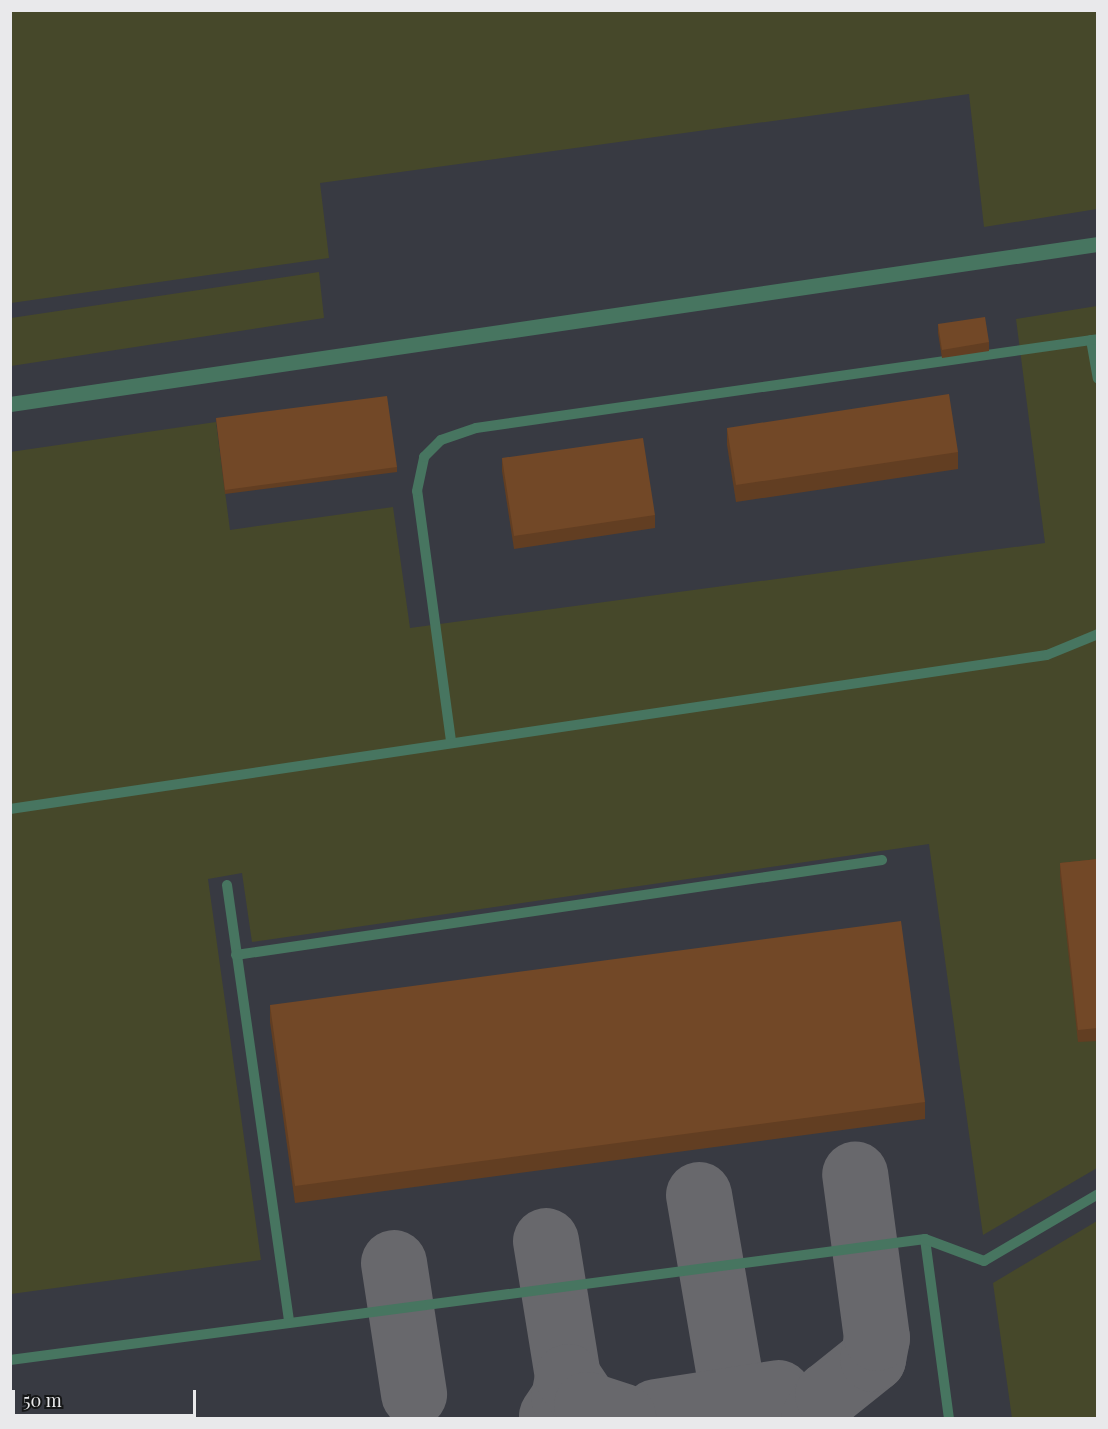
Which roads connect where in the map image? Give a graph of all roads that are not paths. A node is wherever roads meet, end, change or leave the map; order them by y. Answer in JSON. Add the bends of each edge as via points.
{"nodes":[{"id":1,"x":1098,"y":244,"type":"edge"},
{"id":2,"x":1094,"y":339,"type":"edge"},
{"id":3,"x":1098,"y":378,"type":"edge"},
{"id":4,"x":10,"y":404,"type":"edge"},
{"id":5,"x":1098,"y":634,"type":"edge"},
{"id":6,"x":451,"y":741,"type":"junction"},
{"id":7,"x":10,"y":809,"type":"edge"},
{"id":8,"x":882,"y":860,"type":"dead end"},
{"id":9,"x":226,"y":885,"type":"dead end"},
{"id":10,"x":236,"y":955,"type":"junction"},
{"id":11,"x":1098,"y":1194,"type":"edge"},
{"id":12,"x":925,"y":1239,"type":"junction"},
{"id":13,"x":289,"y":1323,"type":"junction"},
{"id":14,"x":10,"y":1360,"type":"edge"},
{"id":15,"x":949,"y":1419,"type":"edge"}],
"edges":[{"from":1,"to":4,"type":"street"},
{"from":2,"to":3,"type":"lane"},
{"from":2,"to":6,"type":"lane","via":[[476,428],[441,440],[424,457],[417,491]]},
{"from":5,"to":6,"type":"lane","via":[[1047,655]]},
{"from":6,"to":7,"type":"lane"},
{"from":8,"to":10,"type":"lane"},
{"from":9,"to":10,"type":"lane"},
{"from":10,"to":13,"type":"lane"},
{"from":11,"to":12,"type":"lane","via":[[984,1260]]},
{"from":12,"to":13,"type":"lane"},
{"from":12,"to":15,"type":"lane"},
{"from":13,"to":14,"type":"lane"}]}
